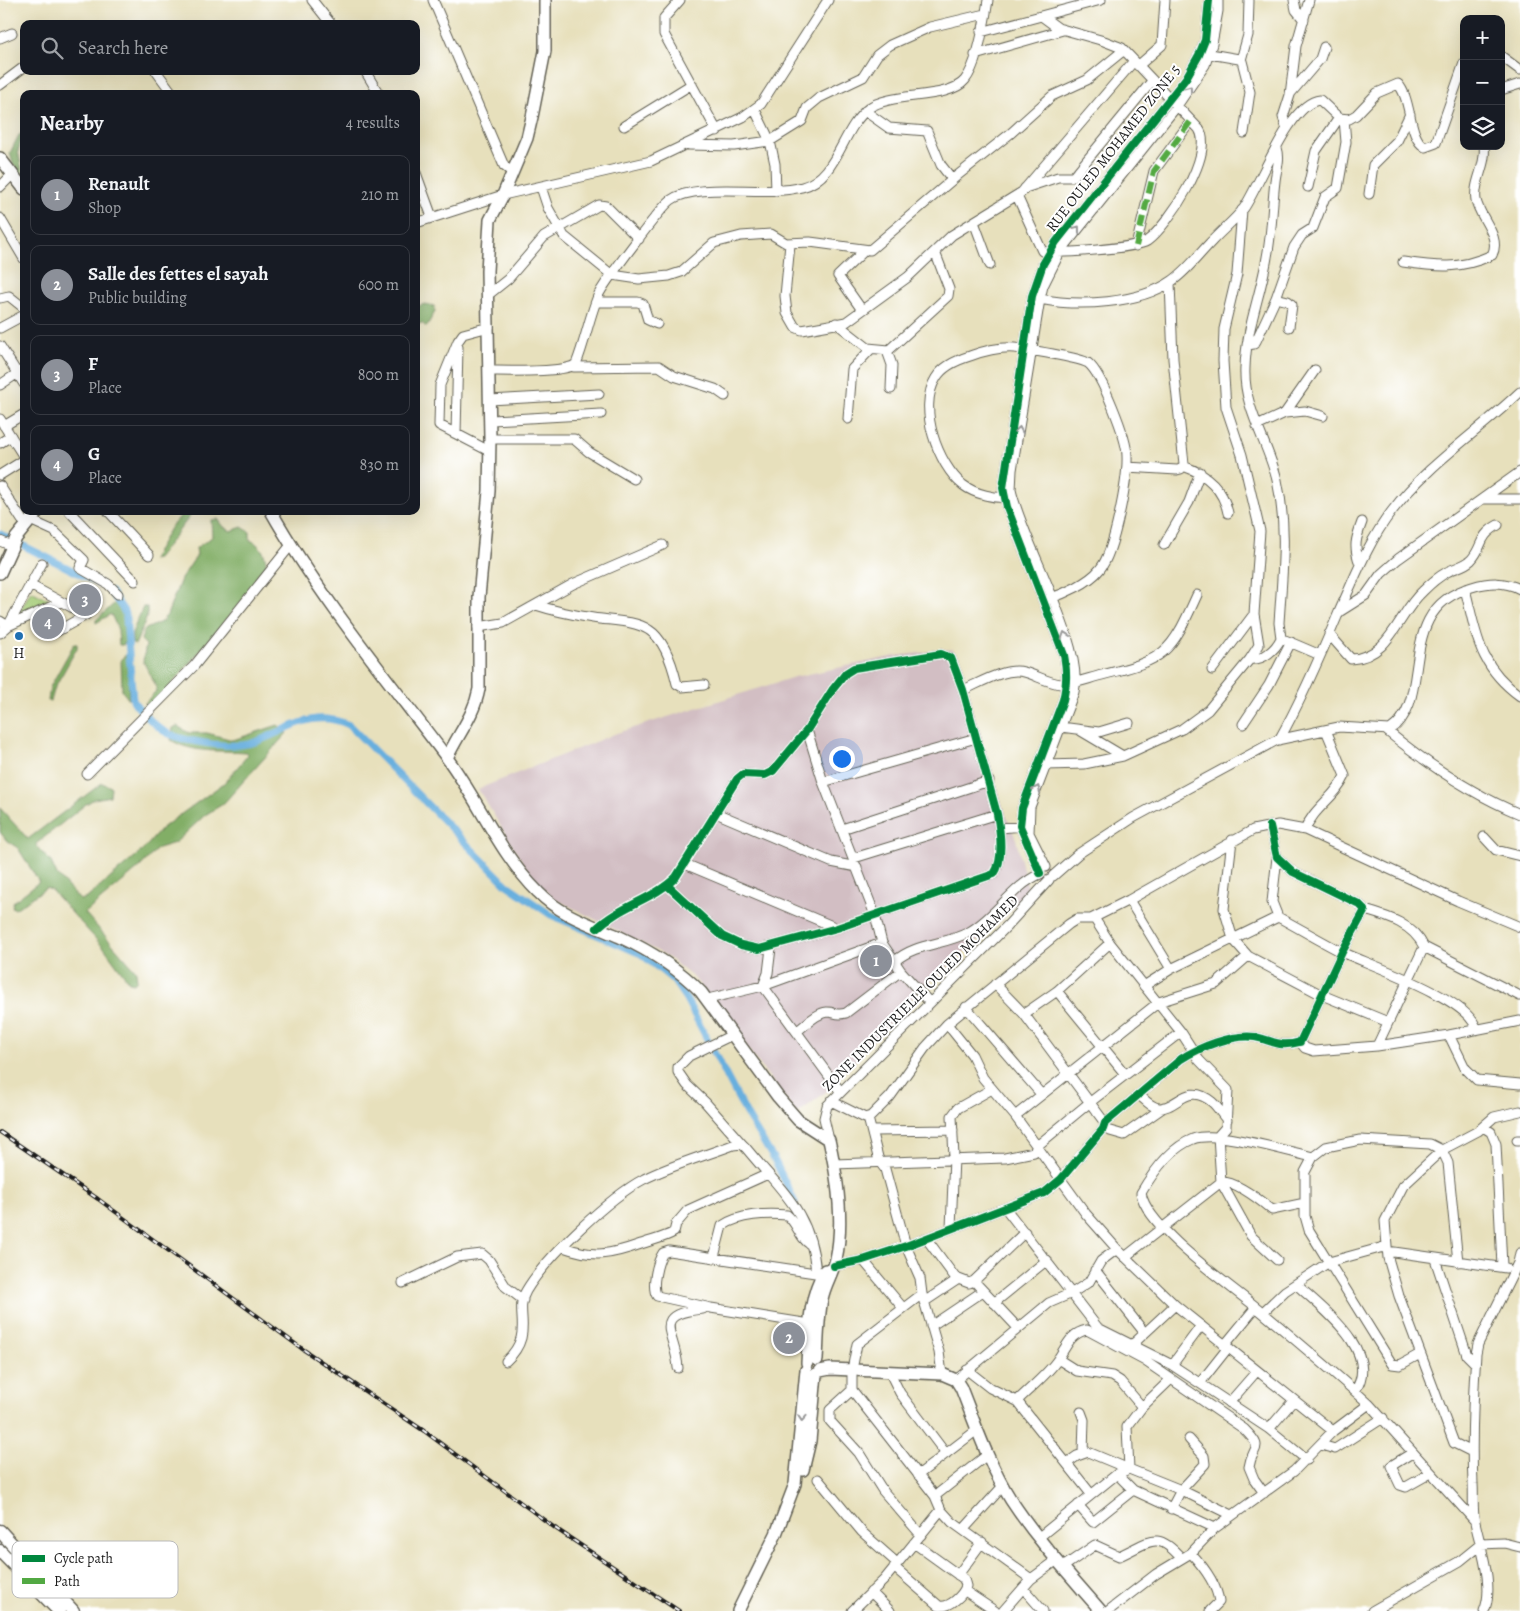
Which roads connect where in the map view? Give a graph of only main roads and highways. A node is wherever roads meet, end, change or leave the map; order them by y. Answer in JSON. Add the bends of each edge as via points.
{"nodes":[{"id":1,"x":545,"y":0,"type":"edge"},
{"id":2,"x":0,"y":158,"type":"edge"},
{"id":3,"x":20,"y":184,"type":"edge"},
{"id":4,"x":33,"y":515,"type":"edge"},
{"id":5,"x":273,"y":515,"type":"edge"},
{"id":6,"x":0,"y":573,"type":"edge"},
{"id":7,"x":447,"y":758,"type":"junction"},
{"id":8,"x":825,"y":1272,"type":"junction"},
{"id":9,"x":816,"y":1367,"type":"junction"},
{"id":10,"x":0,"y":1531,"type":"edge"},
{"id":11,"x":12,"y":1544,"type":"edge"},
{"id":12,"x":0,"y":1551,"type":"edge"},
{"id":13,"x":12,"y":1563,"type":"edge"},
{"id":14,"x":46,"y":1598,"type":"edge"},
{"id":15,"x":61,"y":1598,"type":"edge"},
{"id":16,"x":742,"y":1609,"type":"edge"},
{"id":17,"x":59,"y":1611,"type":"edge"},
{"id":18,"x":73,"y":1611,"type":"edge"},
{"id":19,"x":1101,"y":1611,"type":"edge"}],
"edges":[{"from":1,"to":7,"type":"main road","via":[[545,51],[527,138],[490,220],[486,271],[490,445],[480,576],[480,676],[476,703]]},
{"from":2,"to":3,"type":"main road"},
{"from":4,"to":6,"type":"main road","via":[[26,520]]},
{"from":5,"to":7,"type":"main road","via":[[319,590]]},
{"from":7,"to":8,"type":"main road","via":[[506,853],[538,892],[559,909],[645,950],[689,980],[798,1120],[829,1140],[838,1194],[837,1252]]},
{"from":8,"to":9,"type":"main road"},
{"from":8,"to":9,"type":"main road","via":[[816,1286],[810,1324]]},
{"from":9,"to":16,"type":"main road","via":[[810,1441],[802,1474]]},
{"from":9,"to":19,"type":"main road","via":[[942,1374],[956,1380],[1003,1486],[1038,1538]]},
{"from":10,"to":11,"type":"highway"},
{"from":12,"to":13,"type":"highway"},
{"from":14,"to":17,"type":"highway"},
{"from":15,"to":18,"type":"highway"}]}
